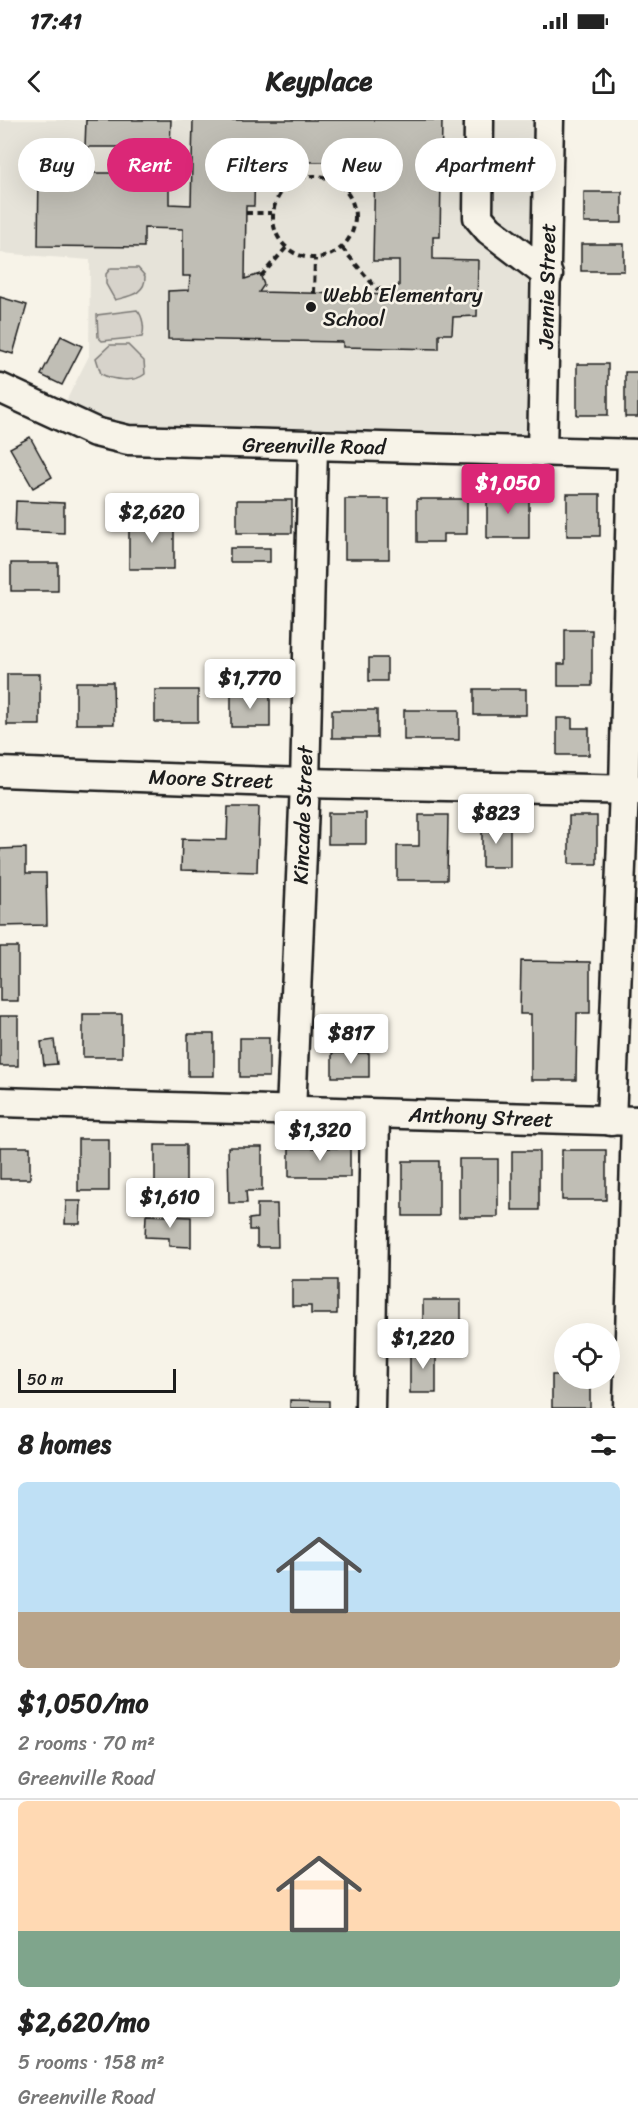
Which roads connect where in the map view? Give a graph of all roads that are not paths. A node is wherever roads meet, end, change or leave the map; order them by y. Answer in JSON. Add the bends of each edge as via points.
{"nodes":[{"id":1,"x":479,"y":120,"type":"edge"},
{"id":2,"x":549,"y":120,"type":"edge"},
{"id":3,"x":548,"y":275,"type":"junction"},
{"id":4,"x":0,"y":388,"type":"edge"},
{"id":5,"x":313,"y":446,"type":"junction"},
{"id":6,"x":542,"y":452,"type":"junction"},
{"id":7,"x":635,"y":454,"type":"edge"},
{"id":8,"x":0,"y":772,"type":"edge"},
{"id":9,"x":305,"y":783,"type":"junction"},
{"id":10,"x":631,"y":790,"type":"edge"},
{"id":11,"x":0,"y":1102,"type":"edge"},
{"id":12,"x":291,"y":1112,"type":"junction"},
{"id":13,"x":375,"y":1114,"type":"junction"},
{"id":14,"x":628,"y":1121,"type":"edge"},
{"id":15,"x":370,"y":1408,"type":"edge"},
{"id":16,"x":628,"y":1408,"type":"edge"}],
"edges":[{"from":1,"to":3,"type":"street","via":[[478,217]]},
{"from":2,"to":3,"type":"street","name":"Jennie Street"},
{"from":3,"to":6,"type":"street","name":"Jennie Street"},
{"from":4,"to":5,"type":"street","name":"Greenville Road","via":[[113,438]]},
{"from":5,"to":6,"type":"street","name":"Greenville Road"},
{"from":5,"to":9,"type":"street","name":"Kincade Street"},
{"from":6,"to":7,"type":"street","name":"Greenville Road"},
{"from":7,"to":10,"type":"street"},
{"from":8,"to":9,"type":"street","name":"Moore Street"},
{"from":9,"to":10,"type":"street","name":"Moore Street"},
{"from":9,"to":12,"type":"street","name":"Kincade Street"},
{"from":10,"to":14,"type":"street"},
{"from":11,"to":12,"type":"street","name":"Anthony Street"},
{"from":12,"to":13,"type":"street","name":"Anthony Street"},
{"from":13,"to":14,"type":"street","name":"Anthony Street"},
{"from":13,"to":15,"type":"street"},
{"from":14,"to":16,"type":"street"}]}
